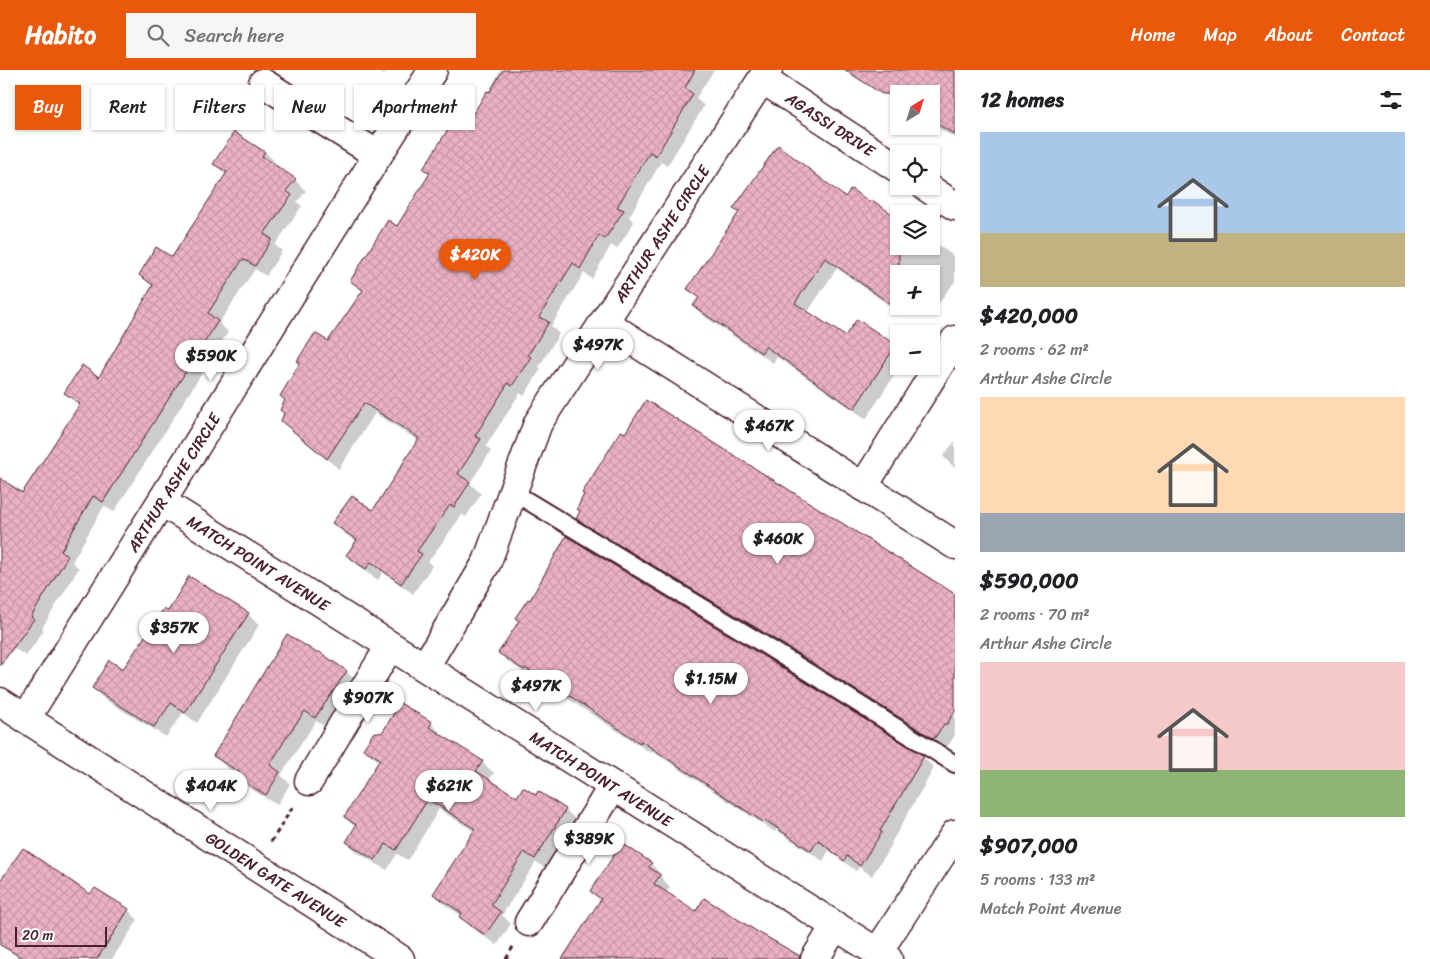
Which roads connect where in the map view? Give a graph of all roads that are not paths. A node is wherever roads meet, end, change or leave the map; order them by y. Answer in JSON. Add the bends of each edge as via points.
{"nodes":[{"id":1,"x":433,"y":70,"type":"edge"},
{"id":2,"x":765,"y":75,"type":"edge"},
{"id":3,"x":263,"y":83,"type":"dead end"},
{"id":4,"x":378,"y":155,"type":"junction"},
{"id":5,"x":890,"y":163,"type":"edge"},
{"id":6,"x":938,"y":195,"type":"edge"},
{"id":7,"x":955,"y":206,"type":"edge"},
{"id":8,"x":605,"y":323,"type":"junction"},
{"id":9,"x":955,"y":340,"type":"edge"},
{"id":10,"x":863,"y":487,"type":"junction"},
{"id":11,"x":513,"y":492,"type":"junction"},
{"id":12,"x":162,"y":502,"type":"junction"},
{"id":13,"x":955,"y":545,"type":"edge"},
{"id":14,"x":390,"y":646,"type":"junction"},
{"id":15,"x":426,"y":668,"type":"junction"},
{"id":16,"x":0,"y":702,"type":"edge"},
{"id":17,"x":26,"y":718,"type":"junction"},
{"id":18,"x":955,"y":764,"type":"edge"},
{"id":19,"x":309,"y":781,"type":"road end"},
{"id":20,"x":613,"y":786,"type":"junction"},
{"id":21,"x":955,"y":834,"type":"edge"},
{"id":22,"x":529,"y":922,"type":"dead end"},
{"id":23,"x":835,"y":926,"type":"junction"},
{"id":24,"x":883,"y":956,"type":"edge"},
{"id":25,"x":400,"y":959,"type":"edge"},
{"id":26,"x":815,"y":959,"type":"edge"}],
"edges":[{"from":1,"to":4,"type":"street","name":"ARTHUR ASHE CIRCLE"},
{"from":2,"to":5,"type":"street","name":"AGASSI DRIVE"},
{"from":2,"to":8,"type":"street","name":"ARTHUR ASHE CIRCLE"},
{"from":3,"to":4,"type":"street"},
{"from":4,"to":12,"type":"street","name":"ARTHUR ASHE CIRCLE"},
{"from":6,"to":7,"type":"street"},
{"from":8,"to":10,"type":"street"},
{"from":8,"to":11,"type":"street","name":"ARTHUR ASHE CIRCLE","via":[[538,424]]},
{"from":9,"to":10,"type":"street"},
{"from":10,"to":13,"type":"street"},
{"from":11,"to":15,"type":"street","name":"ARTHUR ASHE CIRCLE","via":[[487,562]]},
{"from":11,"to":18,"type":"lane"},
{"from":12,"to":14,"type":"street","name":"MATCH POINT AVENUE"},
{"from":12,"to":17,"type":"street","name":"ARTHUR ASHE CIRCLE"},
{"from":14,"to":15,"type":"street","name":"MATCH POINT AVENUE"},
{"from":14,"to":19,"type":"street"},
{"from":15,"to":20,"type":"street","name":"MATCH POINT AVENUE"},
{"from":16,"to":17,"type":"street","name":"GOLDEN GATE AVENUE"},
{"from":17,"to":25,"type":"street","name":"GOLDEN GATE AVENUE"},
{"from":20,"to":22,"type":"street"},
{"from":20,"to":23,"type":"street","name":"MATCH POINT AVENUE"},
{"from":21,"to":24,"type":"street"},
{"from":23,"to":24,"type":"street","name":"MATCH POINT AVENUE"},
{"from":23,"to":26,"type":"street"}]}
